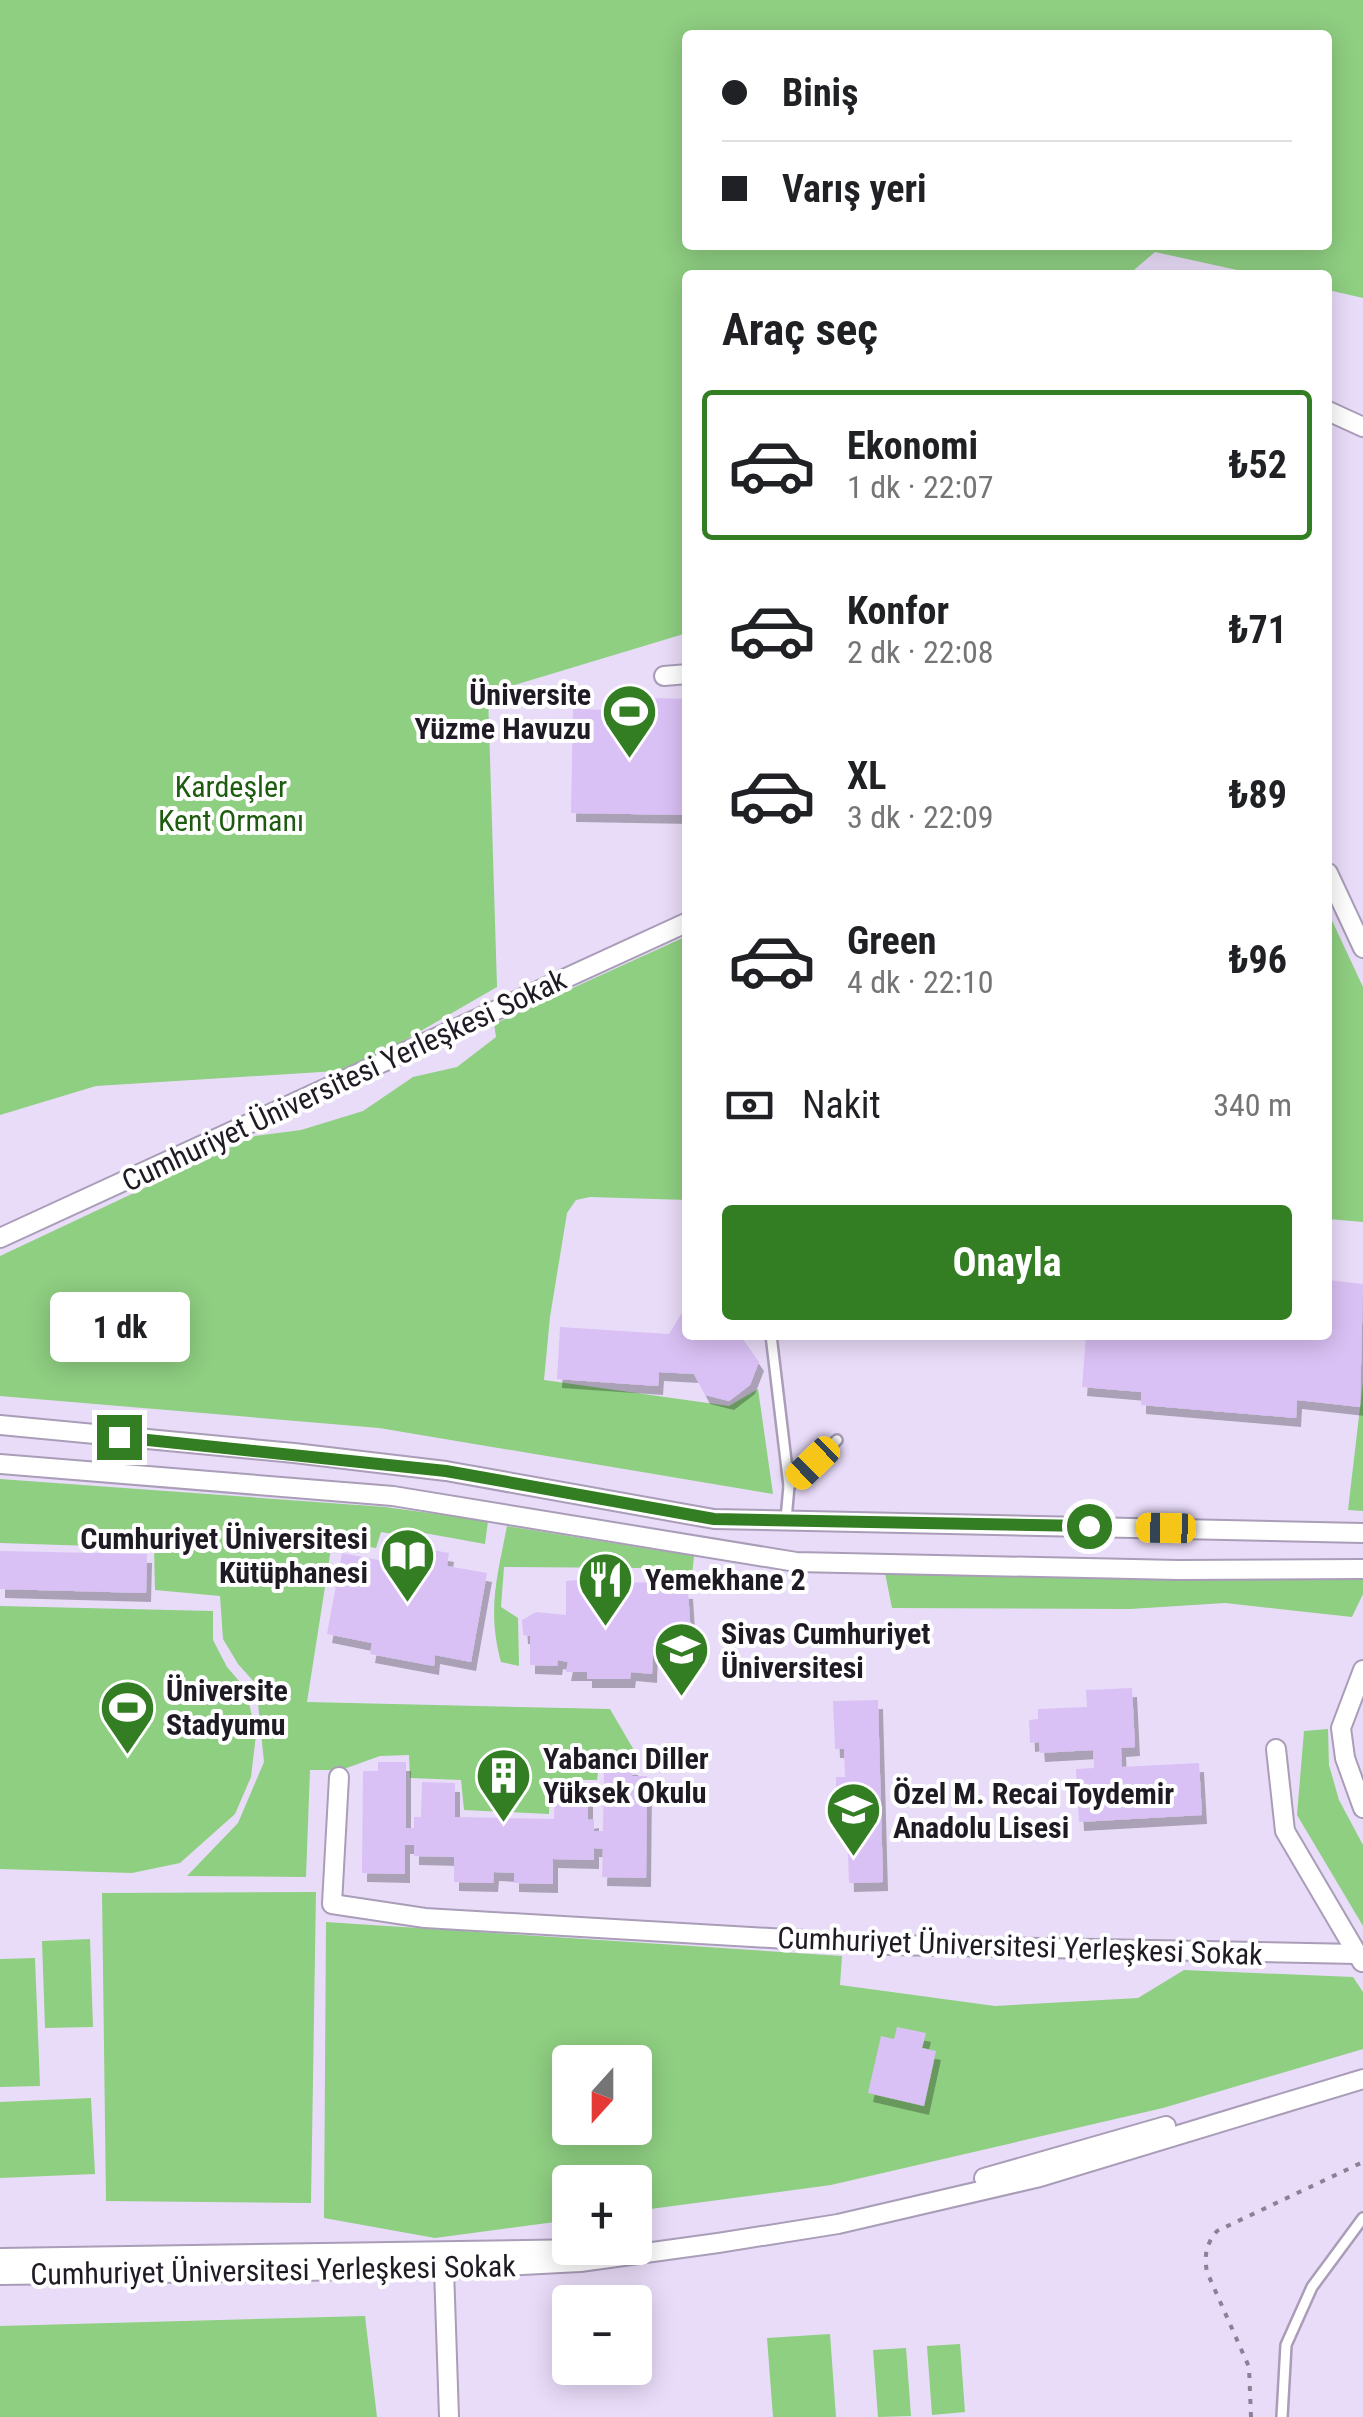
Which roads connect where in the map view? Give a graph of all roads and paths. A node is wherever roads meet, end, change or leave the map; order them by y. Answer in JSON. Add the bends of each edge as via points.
{"nodes":[{"id":1,"x":1332,"y":413,"type":"edge"},
{"id":2,"x":1363,"y":427,"type":"edge"},
{"id":3,"x":682,"y":674,"type":"edge"},
{"id":4,"x":664,"y":676,"type":"dead end"},
{"id":5,"x":1332,"y":882,"type":"edge"},
{"id":6,"x":682,"y":925,"type":"edge"},
{"id":7,"x":1363,"y":948,"type":"edge"},
{"id":8,"x":0,"y":1238,"type":"edge"},
{"id":9,"x":772,"y":1340,"type":"edge"},
{"id":10,"x":0,"y":1425,"type":"edge"},
{"id":11,"x":837,"y":1440,"type":"dead end"},
{"id":12,"x":0,"y":1464,"type":"edge"},
{"id":13,"x":789,"y":1486,"type":"junction"},
{"id":14,"x":786,"y":1519,"type":"junction"},
{"id":15,"x":1363,"y":1534,"type":"edge"},
{"id":16,"x":1363,"y":1569,"type":"edge"},
{"id":17,"x":1363,"y":1670,"type":"edge"},
{"id":18,"x":1276,"y":1749,"type":"dead end"},
{"id":19,"x":339,"y":1777,"type":"dead end"},
{"id":20,"x":1363,"y":1808,"type":"edge"},
{"id":21,"x":1360,"y":1960,"type":"edge"},
{"id":22,"x":1363,"y":2069,"type":"edge"},
{"id":23,"x":1363,"y":2079,"type":"edge"},
{"id":24,"x":1363,"y":2162,"type":"edge"},
{"id":25,"x":1363,"y":2218,"type":"edge"},
{"id":26,"x":652,"y":2240,"type":"edge"},
{"id":27,"x":552,"y":2250,"type":"edge"},
{"id":28,"x":0,"y":2258,"type":"edge"},
{"id":29,"x":444,"y":2269,"type":"junction"},
{"id":30,"x":0,"y":2275,"type":"edge"},
{"id":31,"x":449,"y":2417,"type":"edge"},
{"id":32,"x":1251,"y":2417,"type":"edge"},
{"id":33,"x":1282,"y":2417,"type":"edge"}],
"edges":[{"from":1,"to":2,"type":"street"},
{"from":3,"to":4,"type":"street"},
{"from":5,"to":7,"type":"street"},
{"from":6,"to":8,"type":"street","name":"Cumhuriyet Üniversitesi Yerleşkesi Sokak"},
{"from":9,"to":13,"type":"lane"},
{"from":10,"to":14,"type":"street","via":[[446,1471],[714,1519]]},
{"from":11,"to":13,"type":"lane"},
{"from":12,"to":16,"type":"street","via":[[393,1496],[796,1562]]},
{"from":13,"to":14,"type":"lane"},
{"from":14,"to":15,"type":"street"},
{"from":17,"to":20,"type":"street","via":[[1341,1728]]},
{"from":18,"to":21,"type":"street","name":"Cumhuriyet Üniversitesi Yerleşkesi Sokak","via":[[1285,1831]]},
{"from":19,"to":21,"type":"street","name":"Cumhuriyet Üniversitesi Yerleşkesi Sokak","via":[[332,1904],[425,1918],[890,1944]]},
{"from":22,"to":26,"type":"street","via":[[952,2186]]},
{"from":23,"to":29,"type":"street","name":"Cumhuriyet Üniversitesi Yerleşkesi Sokak","via":[[1040,2176],[838,2224],[580,2262]]},
{"from":24,"to":32,"type":"path","via":[[1217,2232],[1208,2244],[1208,2272],[1249,2367]]},
{"from":25,"to":33,"type":"lane","via":[[1312,2287],[1286,2345]]},
{"from":27,"to":28,"type":"street","name":"Cumhuriyet Üniversitesi Yerleşkesi Sokak"},
{"from":29,"to":30,"type":"street","name":"Cumhuriyet Üniversitesi Yerleşkesi Sokak"},
{"from":29,"to":31,"type":"street"}]}
